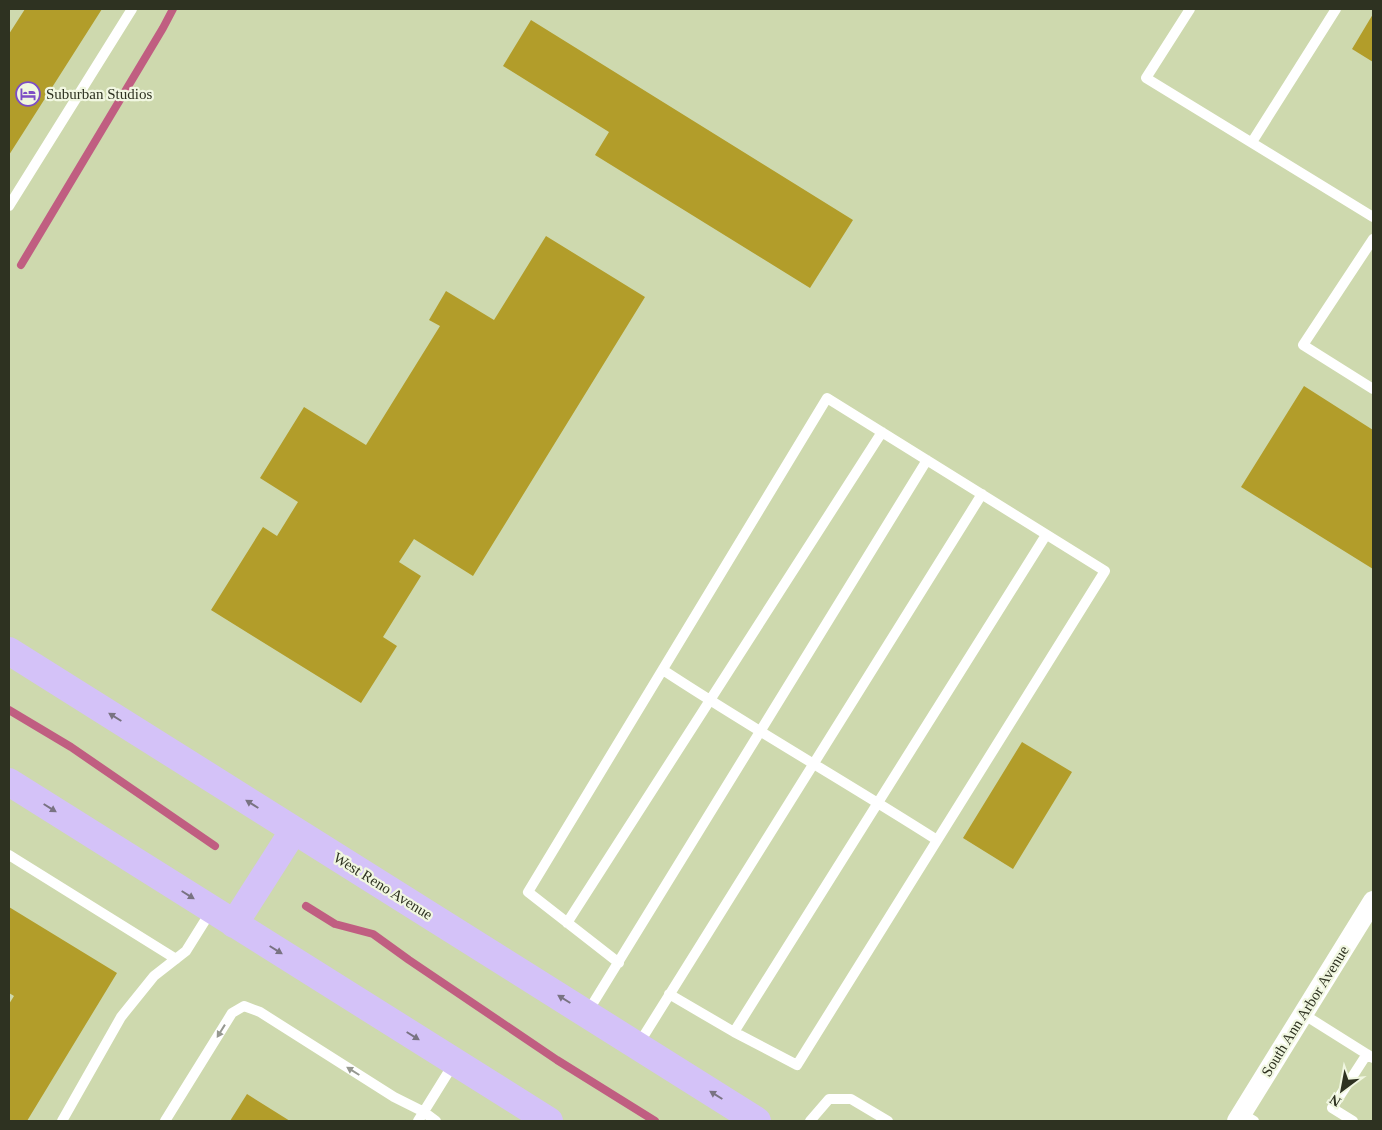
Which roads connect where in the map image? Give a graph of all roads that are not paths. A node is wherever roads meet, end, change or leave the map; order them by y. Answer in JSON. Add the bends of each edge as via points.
{"nodes":[{"id":1,"x":132,"y":9,"type":"edge"},
{"id":2,"x":1190,"y":9,"type":"edge"},
{"id":3,"x":1336,"y":9,"type":"edge"},
{"id":4,"x":1252,"y":142,"type":"junction"},
{"id":5,"x":9,"y":206,"type":"edge"},
{"id":6,"x":1373,"y":217,"type":"edge"},
{"id":7,"x":1373,"y":239,"type":"edge"},
{"id":8,"x":1373,"y":389,"type":"edge"},
{"id":9,"x":882,"y":432,"type":"junction"},
{"id":10,"x":927,"y":460,"type":"junction"},
{"id":11,"x":982,"y":494,"type":"junction"},
{"id":12,"x":1046,"y":535,"type":"junction"},
{"id":13,"x":9,"y":651,"type":"edge"},
{"id":14,"x":663,"y":670,"type":"junction"},
{"id":15,"x":710,"y":701,"type":"junction"},
{"id":16,"x":761,"y":731,"type":"junction"},
{"id":17,"x":813,"y":763,"type":"junction"},
{"id":18,"x":9,"y":782,"type":"edge"},
{"id":19,"x":878,"y":802,"type":"junction"},
{"id":20,"x":294,"y":830,"type":"junction"},
{"id":21,"x":937,"y":840,"type":"junction"},
{"id":22,"x":9,"y":855,"type":"edge"},
{"id":23,"x":1373,"y":901,"type":"edge"},
{"id":24,"x":212,"y":910,"type":"junction"},
{"id":25,"x":567,"y":923,"type":"junction"},
{"id":26,"x":234,"y":924,"type":"junction"},
{"id":27,"x":176,"y":959,"type":"junction"},
{"id":28,"x":618,"y":963,"type":"junction"},
{"id":29,"x":669,"y":994,"type":"junction"},
{"id":30,"x":586,"y":1014,"type":"junction"},
{"id":31,"x":1303,"y":1014,"type":"junction"},
{"id":32,"x":734,"y":1032,"type":"junction"},
{"id":33,"x":638,"y":1046,"type":"junction"},
{"id":34,"x":1370,"y":1056,"type":"edge"},
{"id":35,"x":454,"y":1062,"type":"junction"},
{"id":36,"x":424,"y":1112,"type":"junction"},
{"id":37,"x":1244,"y":1119,"type":"edge"},
{"id":38,"x":62,"y":1121,"type":"edge"},
{"id":39,"x":165,"y":1121,"type":"edge"},
{"id":40,"x":418,"y":1121,"type":"edge"},
{"id":41,"x":436,"y":1121,"type":"edge"},
{"id":42,"x":549,"y":1121,"type":"edge"},
{"id":43,"x":757,"y":1121,"type":"edge"},
{"id":44,"x":810,"y":1121,"type":"edge"},
{"id":45,"x":888,"y":1121,"type":"edge"},
{"id":46,"x":1353,"y":1121,"type":"edge"}],
"edges":[{"from":1,"to":5,"type":"lane"},
{"from":2,"to":4,"type":"lane","via":[[1146,78]]},
{"from":3,"to":4,"type":"lane"},
{"from":4,"to":6,"type":"lane"},
{"from":7,"to":8,"type":"lane","via":[[1303,345]]},
{"from":9,"to":10,"type":"lane"},
{"from":9,"to":14,"type":"lane","via":[[828,398]]},
{"from":9,"to":15,"type":"lane"},
{"from":10,"to":11,"type":"lane"},
{"from":10,"to":16,"type":"lane"},
{"from":11,"to":12,"type":"lane"},
{"from":11,"to":17,"type":"lane"},
{"from":12,"to":19,"type":"lane"},
{"from":12,"to":21,"type":"lane","via":[[1105,571]]},
{"from":20,"to":13,"type":"main road","name":"West Reno Avenue","one_way":true},
{"from":14,"to":15,"type":"lane"},
{"from":14,"to":25,"type":"lane","via":[[528,892]]},
{"from":15,"to":16,"type":"lane"},
{"from":15,"to":25,"type":"lane"},
{"from":16,"to":17,"type":"lane"},
{"from":16,"to":28,"type":"lane"},
{"from":17,"to":19,"type":"lane"},
{"from":17,"to":29,"type":"lane"},
{"from":18,"to":24,"type":"main road","one_way":true},
{"from":19,"to":21,"type":"lane"},
{"from":19,"to":32,"type":"lane"},
{"from":20,"to":26,"type":"main road"},
{"from":30,"to":20,"type":"main road","name":"West Reno Avenue","one_way":true},
{"from":21,"to":32,"type":"lane","via":[[797,1064]]},
{"from":22,"to":27,"type":"lane"},
{"from":23,"to":31,"type":"street","name":"South Ann Arbor Avenue"},
{"from":24,"to":26,"type":"main road"},
{"from":24,"to":27,"type":"lane","via":[[186,951]]},
{"from":25,"to":28,"type":"lane"},
{"from":26,"to":35,"type":"main road","one_way":true},
{"from":27,"to":38,"type":"lane","via":[[154,976],[121,1017]]},
{"from":28,"to":30,"type":"lane"},
{"from":29,"to":32,"type":"lane"},
{"from":29,"to":33,"type":"lane"},
{"from":30,"to":33,"type":"main road","name":"West Reno Avenue"},
{"from":31,"to":34,"type":"lane"},
{"from":31,"to":37,"type":"street","name":"South Ann Arbor Avenue"},
{"from":43,"to":33,"type":"main road","name":"West Reno Avenue","one_way":true},
{"from":34,"to":46,"type":"lane","via":[[1332,1108]]},
{"from":35,"to":36,"type":"lane"},
{"from":35,"to":42,"type":"main road"},
{"from":36,"to":39,"type":"lane","one_way":true,"via":[[394,1097],[260,1012],[244,1006],[232,1013]]},
{"from":36,"to":40,"type":"lane"},
{"from":36,"to":41,"type":"lane"},
{"from":44,"to":45,"type":"lane","via":[[830,1099],[851,1099]]}]}
